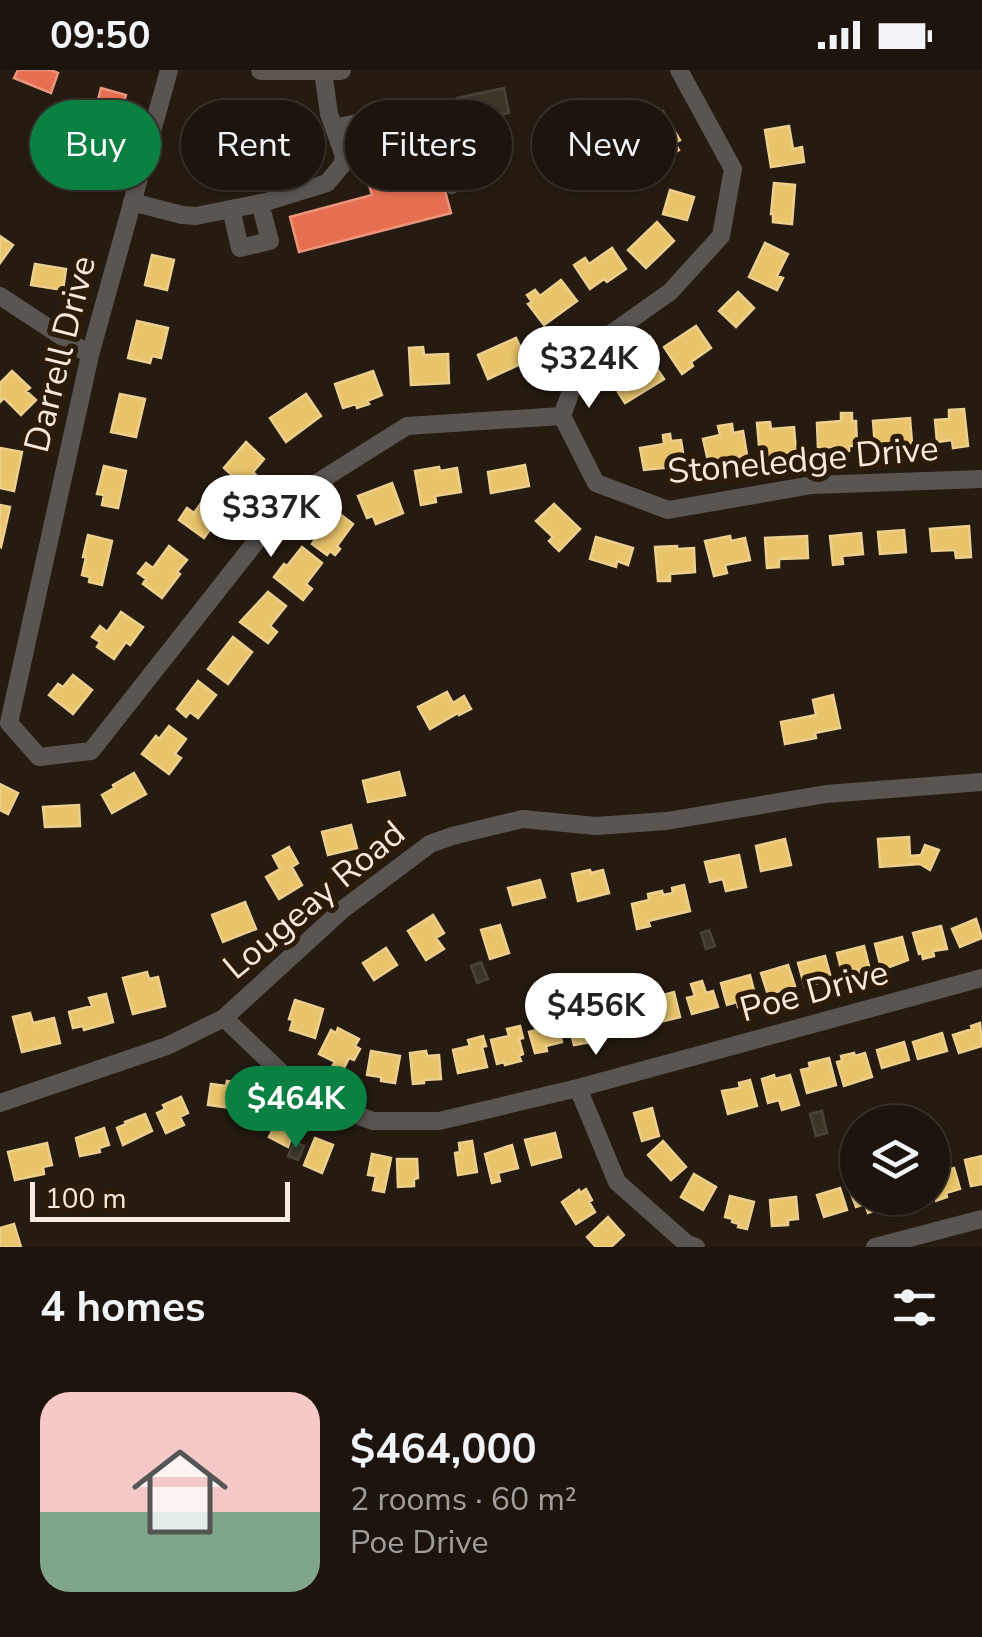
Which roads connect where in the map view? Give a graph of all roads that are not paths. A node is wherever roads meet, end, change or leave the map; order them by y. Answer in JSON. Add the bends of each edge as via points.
{"nodes":[{"id":1,"x":168,"y":70,"type":"edge"},
{"id":2,"x":261,"y":70,"type":"edge"},
{"id":3,"x":342,"y":70,"type":"edge"},
{"id":4,"x":680,"y":70,"type":"edge"},
{"id":5,"x":323,"y":71,"type":"edge"},
{"id":6,"x":345,"y":126,"type":"edge"},
{"id":7,"x":334,"y":128,"type":"junction"},
{"id":8,"x":132,"y":202,"type":"junction"},
{"id":9,"x":260,"y":203,"type":"junction"},
{"id":10,"x":232,"y":210,"type":"junction"},
{"id":11,"x":0,"y":296,"type":"edge"},
{"id":12,"x":90,"y":355,"type":"junction"},
{"id":13,"x":562,"y":416,"type":"junction"},
{"id":14,"x":982,"y":478,"type":"edge"},
{"id":15,"x":982,"y":782,"type":"edge"},
{"id":16,"x":982,"y":978,"type":"edge"},
{"id":17,"x":224,"y":1018,"type":"junction"},
{"id":18,"x":578,"y":1088,"type":"junction"},
{"id":19,"x":0,"y":1103,"type":"edge"},
{"id":20,"x":982,"y":1219,"type":"edge"},
{"id":21,"x":696,"y":1247,"type":"edge"},
{"id":22,"x":874,"y":1247,"type":"edge"}],
"edges":[{"from":1,"to":8,"type":"street","name":"Darrell Drive"},
{"from":2,"to":5,"type":"main road"},
{"from":3,"to":5,"type":"main road"},
{"from":4,"to":13,"type":"street","via":[[732,169],[721,236],[670,292],[584,352]]},
{"from":5,"to":7,"type":"street"},
{"from":6,"to":7,"type":"street"},
{"from":7,"to":9,"type":"street","via":[[344,156],[328,183]]},
{"from":8,"to":10,"type":"street","via":[[182,215]]},
{"from":8,"to":12,"type":"street","name":"Darrell Drive"},
{"from":9,"to":10,"type":"street"},
{"from":9,"to":10,"type":"street","via":[[270,241],[240,248]]},
{"from":11,"to":12,"type":"street"},
{"from":12,"to":13,"type":"street","name":"Darrell Drive","via":[[9,723],[39,756],[90,751],[288,501],[408,426]]},
{"from":13,"to":14,"type":"street","name":"Stoneledge Drive","via":[[596,483],[668,510],[812,486]]},
{"from":15,"to":17,"type":"street","name":"Lougeay Road","via":[[826,794],[649,822],[596,826],[523,819],[452,836],[430,844],[342,910]]},
{"from":16,"to":18,"type":"street","name":"Poe Drive"},
{"from":17,"to":18,"type":"street","name":"Poe Drive","via":[[307,1097],[374,1121],[439,1121]]},
{"from":17,"to":19,"type":"street","name":"Lougeay Road","via":[[167,1046]]},
{"from":18,"to":21,"type":"street","via":[[617,1182]]},
{"from":20,"to":22,"type":"street"}]}
